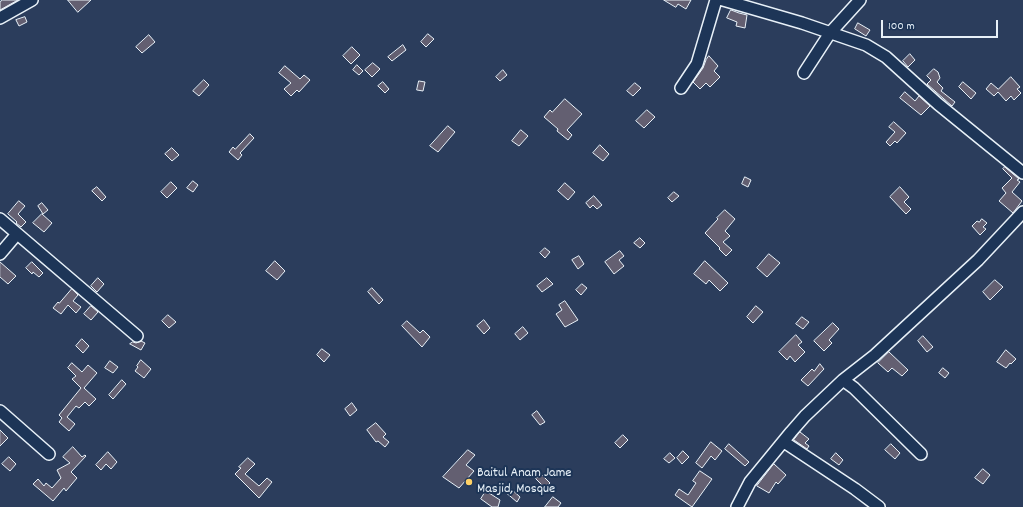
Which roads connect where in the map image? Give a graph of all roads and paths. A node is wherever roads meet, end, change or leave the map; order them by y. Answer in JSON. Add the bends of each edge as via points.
{"nodes":[{"id":1,"x":32,"y":0,"type":"edge"},
{"id":2,"x":716,"y":0,"type":"edge"},
{"id":3,"x":723,"y":0,"type":"edge"},
{"id":4,"x":860,"y":0,"type":"edge"},
{"id":5,"x":0,"y":18,"type":"edge"},
{"id":6,"x":830,"y":33,"type":"junction"},
{"id":7,"x":804,"y":73,"type":"dead end"},
{"id":8,"x":681,"y":88,"type":"dead end"},
{"id":9,"x":1023,"y":173,"type":"edge"},
{"id":10,"x":1023,"y":212,"type":"edge"},
{"id":11,"x":0,"y":219,"type":"edge"},
{"id":12,"x":17,"y":234,"type":"junction"},
{"id":13,"x":0,"y":254,"type":"edge"},
{"id":14,"x":137,"y":336,"type":"dead end"},
{"id":15,"x":843,"y":380,"type":"junction"},
{"id":16,"x":0,"y":411,"type":"edge"},
{"id":17,"x":784,"y":442,"type":"junction"},
{"id":18,"x":49,"y":454,"type":"dead end"},
{"id":19,"x":921,"y":454,"type":"dead end"},
{"id":20,"x":737,"y":507,"type":"edge"},
{"id":21,"x":879,"y":507,"type":"edge"}],
"edges":[{"from":1,"to":5,"type":"street"},
{"from":2,"to":8,"type":"street","via":[[696,64]]},
{"from":3,"to":6,"type":"street"},
{"from":4,"to":6,"type":"street"},
{"from":6,"to":7,"type":"street"},
{"from":6,"to":9,"type":"street","via":[[866,45],[886,57],[938,104]]},
{"from":10,"to":15,"type":"street","via":[[978,260],[875,355]]},
{"from":11,"to":12,"type":"street"},
{"from":12,"to":13,"type":"street"},
{"from":12,"to":14,"type":"street"},
{"from":15,"to":17,"type":"street","via":[[805,416]]},
{"from":15,"to":19,"type":"street"},
{"from":16,"to":18,"type":"street"},
{"from":17,"to":20,"type":"street","via":[[750,482]]},
{"from":17,"to":21,"type":"street"}]}
